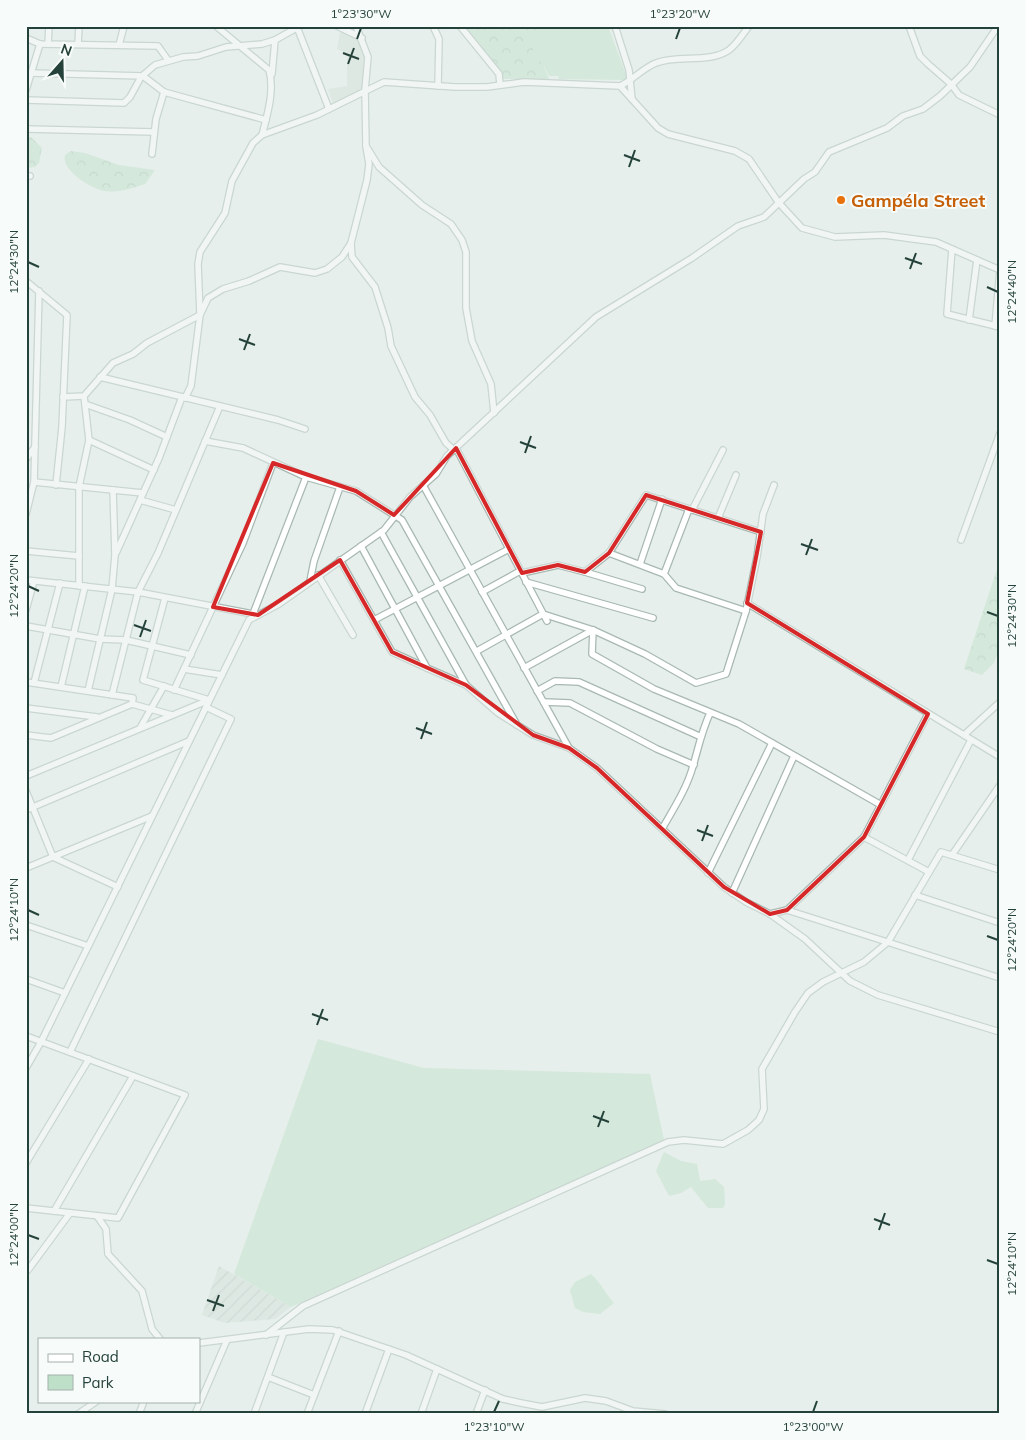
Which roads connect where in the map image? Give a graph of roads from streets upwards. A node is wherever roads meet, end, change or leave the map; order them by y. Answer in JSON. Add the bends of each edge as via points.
{"nodes":[{"id":1,"x":49,"y":26,"type":"edge"},
{"id":2,"x":79,"y":26,"type":"edge"},
{"id":3,"x":124,"y":26,"type":"edge"},
{"id":4,"x":216,"y":26,"type":"edge"},
{"id":5,"x":337,"y":26,"type":"edge"},
{"id":6,"x":356,"y":26,"type":"edge"},
{"id":7,"x":432,"y":26,"type":"edge"},
{"id":8,"x":460,"y":26,"type":"edge"},
{"id":9,"x":615,"y":26,"type":"edge"},
{"id":10,"x":749,"y":26,"type":"edge"},
{"id":11,"x":909,"y":26,"type":"edge"},
{"id":12,"x":998,"y":26,"type":"edge"},
{"id":13,"x":298,"y":27,"type":"edge"},
{"id":14,"x":26,"y":38,"type":"edge"},
{"id":15,"x":362,"y":38,"type":"junction"},
{"id":16,"x":274,"y":40,"type":"junction"},
{"id":17,"x":40,"y":44,"type":"junction"},
{"id":18,"x":48,"y":44,"type":"junction"},
{"id":19,"x":78,"y":44,"type":"junction"},
{"id":20,"x":120,"y":45,"type":"junction"},
{"id":21,"x":238,"y":45,"type":"junction"},
{"id":22,"x":168,"y":60,"type":"junction"},
{"id":23,"x":31,"y":73,"type":"junction"},
{"id":24,"x":143,"y":76,"type":"junction"},
{"id":25,"x":271,"y":76,"type":"junction"},
{"id":26,"x":630,"y":82,"type":"junction"},
{"id":27,"x":951,"y":84,"type":"junction"},
{"id":28,"x":500,"y":85,"type":"junction"},
{"id":29,"x":438,"y":86,"type":"junction"},
{"id":30,"x":620,"y":86,"type":"junction"},
{"id":31,"x":26,"y":90,"type":"edge"},
{"id":32,"x":365,"y":90,"type":"junction"},
{"id":33,"x":164,"y":92,"type":"junction"},
{"id":34,"x":632,"y":99,"type":"junction"},
{"id":35,"x":26,"y":100,"type":"edge"},
{"id":36,"x":329,"y":109,"type":"junction"},
{"id":37,"x":1000,"y":115,"type":"edge"},
{"id":38,"x":266,"y":120,"type":"junction"},
{"id":39,"x":26,"y":130,"type":"edge"},
{"id":40,"x":154,"y":132,"type":"junction"},
{"id":41,"x":262,"y":135,"type":"junction"},
{"id":42,"x":366,"y":146,"type":"junction"},
{"id":43,"x":152,"y":154,"type":"dead end"},
{"id":44,"x":779,"y":203,"type":"junction"},
{"id":45,"x":351,"y":243,"type":"junction"},
{"id":46,"x":952,"y":249,"type":"junction"},
{"id":47,"x":977,"y":260,"type":"junction"},
{"id":48,"x":1000,"y":270,"type":"edge"},
{"id":49,"x":26,"y":281,"type":"edge"},
{"id":50,"x":39,"y":292,"type":"junction"},
{"id":51,"x":200,"y":314,"type":"junction"},
{"id":52,"x":969,"y":320,"type":"junction"},
{"id":53,"x":997,"y":327,"type":"edge"},
{"id":54,"x":100,"y":377,"type":"junction"},
{"id":55,"x":84,"y":396,"type":"junction"},
{"id":56,"x":63,"y":397,"type":"junction"},
{"id":57,"x":184,"y":397,"type":"junction"},
{"id":58,"x":84,"y":404,"type":"junction"},
{"id":59,"x":220,"y":406,"type":"junction"},
{"id":60,"x":494,"y":413,"type":"junction"},
{"id":61,"x":304,"y":429,"type":"dead end"},
{"id":62,"x":1000,"y":433,"type":"edge"},
{"id":63,"x":167,"y":437,"type":"junction"},
{"id":64,"x":89,"y":440,"type":"junction"},
{"id":65,"x":205,"y":441,"type":"junction"},
{"id":66,"x":35,"y":447,"type":"junction"},
{"id":67,"x":455,"y":449,"type":"junction"},
{"id":68,"x":723,"y":450,"type":"dead end"},
{"id":69,"x":26,"y":459,"type":"edge"},
{"id":70,"x":273,"y":463,"type":"junction"},
{"id":71,"x":154,"y":470,"type":"junction"},
{"id":72,"x":736,"y":475,"type":"dead end"},
{"id":73,"x":306,"y":476,"type":"junction"},
{"id":74,"x":34,"y":482,"type":"junction"},
{"id":75,"x":56,"y":484,"type":"junction"},
{"id":76,"x":423,"y":485,"type":"junction"},
{"id":77,"x":774,"y":485,"type":"dead end"},
{"id":78,"x":79,"y":487,"type":"junction"},
{"id":79,"x":340,"y":487,"type":"junction"},
{"id":80,"x":113,"y":490,"type":"junction"},
{"id":81,"x":143,"y":493,"type":"junction"},
{"id":82,"x":140,"y":500,"type":"junction"},
{"id":83,"x":662,"y":500,"type":"junction"},
{"id":84,"x":690,"y":509,"type":"junction"},
{"id":85,"x":176,"y":510,"type":"junction"},
{"id":86,"x":26,"y":514,"type":"edge"},
{"id":87,"x":394,"y":514,"type":"junction"},
{"id":88,"x":718,"y":518,"type":"junction"},
{"id":89,"x":381,"y":532,"type":"junction"},
{"id":90,"x":761,"y":532,"type":"junction"},
{"id":91,"x":961,"y":540,"type":"dead end"},
{"id":92,"x":361,"y":546,"type":"junction"},
{"id":93,"x":509,"y":549,"type":"junction"},
{"id":94,"x":26,"y":551,"type":"edge"},
{"id":95,"x":610,"y":553,"type":"junction"},
{"id":96,"x":115,"y":555,"type":"junction"},
{"id":97,"x":79,"y":556,"type":"junction"},
{"id":98,"x":340,"y":560,"type":"junction"},
{"id":99,"x":640,"y":564,"type":"junction"},
{"id":100,"x":470,"y":570,"type":"junction"},
{"id":101,"x":521,"y":572,"type":"junction"},
{"id":102,"x":585,"y":572,"type":"junction"},
{"id":103,"x":664,"y":574,"type":"junction"},
{"id":104,"x":318,"y":576,"type":"junction"},
{"id":105,"x":26,"y":580,"type":"edge"},
{"id":106,"x":34,"y":580,"type":"junction"},
{"id":107,"x":310,"y":581,"type":"junction"},
{"id":108,"x":526,"y":582,"type":"junction"},
{"id":109,"x":60,"y":583,"type":"junction"},
{"id":110,"x":82,"y":586,"type":"junction"},
{"id":111,"x":440,"y":587,"type":"junction"},
{"id":112,"x":112,"y":589,"type":"junction"},
{"id":113,"x":642,"y":589,"type":"dead end"},
{"id":114,"x":138,"y":592,"type":"junction"},
{"id":115,"x":482,"y":592,"type":"junction"},
{"id":116,"x":417,"y":596,"type":"junction"},
{"id":117,"x":165,"y":598,"type":"junction"},
{"id":118,"x":746,"y":603,"type":"junction"},
{"id":119,"x":213,"y":607,"type":"junction"},
{"id":120,"x":395,"y":609,"type":"junction"},
{"id":121,"x":26,"y":610,"type":"edge"},
{"id":122,"x":746,"y":611,"type":"junction"},
{"id":123,"x":543,"y":614,"type":"junction"},
{"id":124,"x":256,"y":615,"type":"junction"},
{"id":125,"x":653,"y":618,"type":"dead end"},
{"id":126,"x":374,"y":620,"type":"junction"},
{"id":127,"x":547,"y":621,"type":"dead end"},
{"id":128,"x":26,"y":626,"type":"edge"},
{"id":129,"x":48,"y":630,"type":"junction"},
{"id":130,"x":593,"y":630,"type":"junction"},
{"id":131,"x":74,"y":634,"type":"junction"},
{"id":132,"x":353,"y":635,"type":"dead end"},
{"id":133,"x":506,"y":636,"type":"junction"},
{"id":134,"x":100,"y":639,"type":"junction"},
{"id":135,"x":126,"y":640,"type":"junction"},
{"id":136,"x":152,"y":646,"type":"junction"},
{"id":137,"x":476,"y":652,"type":"junction"},
{"id":138,"x":191,"y":655,"type":"junction"},
{"id":139,"x":427,"y":668,"type":"junction"},
{"id":140,"x":524,"y":668,"type":"junction"},
{"id":141,"x":184,"y":669,"type":"junction"},
{"id":142,"x":222,"y":675,"type":"junction"},
{"id":143,"x":26,"y":682,"type":"edge"},
{"id":144,"x":34,"y":683,"type":"junction"},
{"id":145,"x":466,"y":685,"type":"junction"},
{"id":146,"x":164,"y":686,"type":"junction"},
{"id":147,"x":61,"y":687,"type":"junction"},
{"id":148,"x":174,"y":690,"type":"junction"},
{"id":149,"x":88,"y":691,"type":"junction"},
{"id":150,"x":537,"y":691,"type":"junction"},
{"id":151,"x":112,"y":695,"type":"junction"},
{"id":152,"x":209,"y":700,"type":"junction"},
{"id":153,"x":544,"y":702,"type":"junction"},
{"id":154,"x":1000,"y":702,"type":"edge"},
{"id":155,"x":132,"y":704,"type":"junction"},
{"id":156,"x":206,"y":707,"type":"junction"},
{"id":157,"x":26,"y":708,"type":"edge"},
{"id":158,"x":151,"y":709,"type":"junction"},
{"id":159,"x":710,"y":713,"type":"junction"},
{"id":160,"x":928,"y":714,"type":"junction"},
{"id":161,"x":172,"y":715,"type":"junction"},
{"id":162,"x":99,"y":717,"type":"junction"},
{"id":163,"x":517,"y":725,"type":"junction"},
{"id":164,"x":140,"y":729,"type":"junction"},
{"id":165,"x":26,"y":734,"type":"edge"},
{"id":166,"x":964,"y":735,"type":"junction"},
{"id":167,"x":700,"y":736,"type":"junction"},
{"id":168,"x":971,"y":740,"type":"junction"},
{"id":169,"x":189,"y":741,"type":"junction"},
{"id":170,"x":772,"y":744,"type":"junction"},
{"id":171,"x":569,"y":748,"type":"junction"},
{"id":172,"x":794,"y":756,"type":"junction"},
{"id":173,"x":1000,"y":757,"type":"edge"},
{"id":174,"x":694,"y":766,"type":"junction"},
{"id":175,"x":26,"y":776,"type":"edge"},
{"id":176,"x":1000,"y":785,"type":"edge"},
{"id":177,"x":26,"y":791,"type":"edge"},
{"id":178,"x":881,"y":805,"type":"junction"},
{"id":179,"x":33,"y":807,"type":"junction"},
{"id":180,"x":26,"y":810,"type":"edge"},
{"id":181,"x":152,"y":816,"type":"junction"},
{"id":182,"x":662,"y":828,"type":"junction"},
{"id":183,"x":864,"y":837,"type":"junction"},
{"id":184,"x":952,"y":855,"type":"junction"},
{"id":185,"x":53,"y":856,"type":"junction"},
{"id":186,"x":908,"y":860,"type":"junction"},
{"id":187,"x":26,"y":868,"type":"edge"},
{"id":188,"x":1000,"y":870,"type":"edge"},
{"id":189,"x":929,"y":872,"type":"junction"},
{"id":190,"x":708,"y":873,"type":"junction"},
{"id":191,"x":118,"y":887,"type":"junction"},
{"id":192,"x":732,"y":893,"type":"junction"},
{"id":193,"x":915,"y":895,"type":"junction"},
{"id":194,"x":787,"y":910,"type":"junction"},
{"id":195,"x":770,"y":914,"type":"junction"},
{"id":196,"x":1000,"y":923,"type":"edge"},
{"id":197,"x":26,"y":925,"type":"edge"},
{"id":198,"x":888,"y":942,"type":"junction"},
{"id":199,"x":88,"y":946,"type":"junction"},
{"id":200,"x":841,"y":974,"type":"junction"},
{"id":201,"x":1000,"y":978,"type":"edge"},
{"id":202,"x":26,"y":979,"type":"edge"},
{"id":203,"x":65,"y":993,"type":"junction"},
{"id":204,"x":1000,"y":1032,"type":"edge"},
{"id":205,"x":26,"y":1036,"type":"edge"},
{"id":206,"x":42,"y":1042,"type":"junction"},
{"id":207,"x":70,"y":1052,"type":"junction"},
{"id":208,"x":89,"y":1060,"type":"junction"},
{"id":209,"x":26,"y":1068,"type":"edge"},
{"id":210,"x":133,"y":1076,"type":"junction"},
{"id":211,"x":26,"y":1163,"type":"edge"},
{"id":212,"x":26,"y":1208,"type":"edge"},
{"id":213,"x":54,"y":1211,"type":"junction"},
{"id":214,"x":70,"y":1213,"type":"junction"},
{"id":215,"x":97,"y":1216,"type":"junction"},
{"id":216,"x":28,"y":1270,"type":"dead end"},
{"id":217,"x":339,"y":1331,"type":"junction"},
{"id":218,"x":284,"y":1332,"type":"junction"},
{"id":219,"x":266,"y":1335,"type":"junction"},
{"id":220,"x":159,"y":1338,"type":"edge"},
{"id":221,"x":227,"y":1340,"type":"junction"},
{"id":222,"x":200,"y":1343,"type":"edge"},
{"id":223,"x":389,"y":1349,"type":"junction"},
{"id":224,"x":437,"y":1369,"type":"junction"},
{"id":225,"x":268,"y":1377,"type":"junction"},
{"id":226,"x":485,"y":1390,"type":"junction"},
{"id":227,"x":314,"y":1395,"type":"junction"},
{"id":228,"x":96,"y":1402,"type":"edge"},
{"id":229,"x":144,"y":1402,"type":"edge"},
{"id":230,"x":538,"y":1406,"type":"junction"},
{"id":231,"x":78,"y":1414,"type":"edge"},
{"id":232,"x":139,"y":1414,"type":"edge"},
{"id":233,"x":195,"y":1414,"type":"edge"},
{"id":234,"x":254,"y":1414,"type":"edge"},
{"id":235,"x":307,"y":1414,"type":"edge"},
{"id":236,"x":366,"y":1414,"type":"edge"},
{"id":237,"x":421,"y":1414,"type":"edge"},
{"id":238,"x":476,"y":1414,"type":"edge"},
{"id":239,"x":535,"y":1414,"type":"edge"},
{"id":240,"x":665,"y":1414,"type":"edge"}],
"edges":[{"from":1,"to":18,"type":"street"},
{"from":2,"to":19,"type":"street"},
{"from":3,"to":20,"type":"street"},
{"from":4,"to":21,"type":"street"},
{"from":5,"to":15,"type":"street"},
{"from":6,"to":15,"type":"street"},
{"from":7,"to":29,"type":"street","via":[[439,39]]},
{"from":8,"to":28,"type":"street","via":[[499,74]]},
{"from":9,"to":26,"type":"street"},
{"from":10,"to":26,"type":"street","via":[[727,52],[711,57],[675,58],[655,63]]},
{"from":11,"to":27,"type":"street","via":[[920,56]]},
{"from":12,"to":27,"type":"street","via":[[970,67]]},
{"from":13,"to":16,"type":"street"},
{"from":13,"to":36,"type":"street"},
{"from":14,"to":17,"type":"street"},
{"from":15,"to":32,"type":"street","via":[[368,57]]},
{"from":16,"to":21,"type":"street"},
{"from":16,"to":25,"type":"street"},
{"from":17,"to":18,"type":"street"},
{"from":17,"to":23,"type":"street"},
{"from":18,"to":19,"type":"street"},
{"from":19,"to":20,"type":"street"},
{"from":20,"to":22,"type":"street","via":[[158,46]]},
{"from":21,"to":22,"type":"street"},
{"from":21,"to":25,"type":"street","via":[[266,65]]},
{"from":22,"to":24,"type":"street","via":[[155,65]]},
{"from":23,"to":24,"type":"street"},
{"from":23,"to":31,"type":"street"},
{"from":24,"to":33,"type":"street"},
{"from":24,"to":35,"type":"street","via":[[124,103]]},
{"from":25,"to":38,"type":"street"},
{"from":26,"to":30,"type":"street"},
{"from":26,"to":34,"type":"street"},
{"from":27,"to":37,"type":"street","via":[[960,95]]},
{"from":27,"to":44,"type":"street","via":[[923,109],[903,116],[873,135],[829,152],[815,172]]},
{"from":28,"to":29,"type":"street"},
{"from":28,"to":30,"type":"street","via":[[524,82]]},
{"from":29,"to":32,"type":"street","via":[[384,82]]},
{"from":30,"to":34,"type":"street"},
{"from":32,"to":36,"type":"street"},
{"from":32,"to":42,"type":"street"},
{"from":33,"to":38,"type":"street"},
{"from":33,"to":40,"type":"street"},
{"from":34,"to":44,"type":"street","via":[[658,128],[668,134],[735,151],[749,159]]},
{"from":36,"to":41,"type":"street"},
{"from":38,"to":41,"type":"street"},
{"from":39,"to":40,"type":"street"},
{"from":40,"to":43,"type":"street"},
{"from":41,"to":51,"type":"street","via":[[253,143],[232,180],[225,213],[200,252]]},
{"from":42,"to":45,"type":"street","via":[[367,180]]},
{"from":42,"to":60,"type":"street","via":[[379,167],[422,205],[452,224],[462,240],[466,252],[466,308],[472,341],[492,384]]},
{"from":44,"to":46,"type":"street","via":[[802,228],[814,233],[835,237],[884,235],[936,242]]},
{"from":44,"to":60,"type":"street","via":[[764,217],[738,226],[596,317]]},
{"from":45,"to":51,"type":"street","via":[[342,256],[321,271],[309,273],[280,268],[223,288],[208,298]]},
{"from":45,"to":67,"type":"street","via":[[352,257],[375,287],[391,346],[415,397],[430,414],[446,443]]},
{"from":46,"to":47,"type":"street"},
{"from":46,"to":52,"type":"street","via":[[947,314]]},
{"from":47,"to":48,"type":"street"},
{"from":47,"to":52,"type":"street"},
{"from":48,"to":53,"type":"street"},
{"from":49,"to":50,"type":"street"},
{"from":50,"to":56,"type":"street","via":[[67,315]]},
{"from":50,"to":66,"type":"street"},
{"from":51,"to":54,"type":"street","via":[[146,343],[113,364]]},
{"from":51,"to":57,"type":"street","via":[[191,386]]},
{"from":52,"to":53,"type":"street"},
{"from":54,"to":55,"type":"street"},
{"from":54,"to":57,"type":"street"},
{"from":55,"to":56,"type":"street"},
{"from":55,"to":58,"type":"street"},
{"from":56,"to":75,"type":"street"},
{"from":57,"to":59,"type":"street"},
{"from":57,"to":63,"type":"street"},
{"from":58,"to":63,"type":"street"},
{"from":58,"to":64,"type":"street"},
{"from":59,"to":61,"type":"street"},
{"from":59,"to":65,"type":"street"},
{"from":60,"to":67,"type":"street"},
{"from":62,"to":91,"type":"street"},
{"from":63,"to":71,"type":"street"},
{"from":64,"to":71,"type":"street"},
{"from":64,"to":78,"type":"street"},
{"from":65,"to":70,"type":"street","via":[[242,448]]},
{"from":65,"to":85,"type":"street"},
{"from":66,"to":69,"type":"street"},
{"from":66,"to":74,"type":"street"},
{"from":67,"to":76,"type":"street"},
{"from":67,"to":93,"type":"street"},
{"from":68,"to":84,"type":"street"},
{"from":70,"to":73,"type":"street"},
{"from":70,"to":119,"type":"street","via":[[243,543]]},
{"from":71,"to":81,"type":"street"},
{"from":72,"to":88,"type":"street"},
{"from":73,"to":79,"type":"street"},
{"from":73,"to":124,"type":"street"},
{"from":74,"to":75,"type":"street"},
{"from":74,"to":86,"type":"street"},
{"from":75,"to":78,"type":"street"},
{"from":76,"to":87,"type":"street"},
{"from":76,"to":100,"type":"street"},
{"from":77,"to":90,"type":"street","via":[[763,514]]},
{"from":78,"to":80,"type":"street"},
{"from":78,"to":97,"type":"street"},
{"from":79,"to":87,"type":"street","via":[[356,492]]},
{"from":79,"to":107,"type":"street","via":[[314,560]]},
{"from":80,"to":81,"type":"street"},
{"from":80,"to":96,"type":"street"},
{"from":81,"to":82,"type":"street"},
{"from":82,"to":85,"type":"street"},
{"from":82,"to":96,"type":"street"},
{"from":83,"to":84,"type":"street"},
{"from":83,"to":95,"type":"street","via":[[646,496]]},
{"from":83,"to":99,"type":"street"},
{"from":84,"to":88,"type":"street"},
{"from":84,"to":103,"type":"street"},
{"from":85,"to":114,"type":"street"},
{"from":87,"to":89,"type":"street"},
{"from":87,"to":111,"type":"street","via":[[402,520]]},
{"from":88,"to":90,"type":"street"},
{"from":89,"to":92,"type":"street"},
{"from":89,"to":116,"type":"street"},
{"from":90,"to":118,"type":"street"},
{"from":92,"to":98,"type":"street"},
{"from":92,"to":120,"type":"street"},
{"from":93,"to":100,"type":"street"},
{"from":93,"to":101,"type":"street"},
{"from":94,"to":97,"type":"street"},
{"from":95,"to":99,"type":"street"},
{"from":95,"to":102,"type":"street"},
{"from":96,"to":112,"type":"street"},
{"from":97,"to":110,"type":"street"},
{"from":98,"to":104,"type":"street"},
{"from":98,"to":126,"type":"street"},
{"from":99,"to":103,"type":"street"},
{"from":100,"to":111,"type":"street"},
{"from":100,"to":115,"type":"street"},
{"from":101,"to":102,"type":"street","via":[[558,565]]},
{"from":101,"to":108,"type":"street"},
{"from":101,"to":115,"type":"street"},
{"from":102,"to":113,"type":"street"},
{"from":103,"to":122,"type":"street","via":[[676,588]]},
{"from":104,"to":107,"type":"street"},
{"from":104,"to":132,"type":"street"},
{"from":105,"to":106,"type":"street"},
{"from":106,"to":109,"type":"street"},
{"from":106,"to":121,"type":"street"},
{"from":107,"to":124,"type":"street","via":[[279,604]]},
{"from":108,"to":123,"type":"street"},
{"from":108,"to":125,"type":"street"},
{"from":109,"to":110,"type":"street"},
{"from":109,"to":129,"type":"street"},
{"from":110,"to":112,"type":"street"},
{"from":110,"to":131,"type":"street"},
{"from":111,"to":116,"type":"street"},
{"from":111,"to":137,"type":"street"},
{"from":112,"to":114,"type":"street"},
{"from":112,"to":134,"type":"street"},
{"from":114,"to":117,"type":"street"},
{"from":114,"to":135,"type":"street"},
{"from":115,"to":133,"type":"street"},
{"from":116,"to":120,"type":"street"},
{"from":116,"to":145,"type":"street"},
{"from":117,"to":119,"type":"street"},
{"from":117,"to":136,"type":"street"},
{"from":118,"to":122,"type":"street"},
{"from":118,"to":160,"type":"street"},
{"from":119,"to":124,"type":"street"},
{"from":119,"to":138,"type":"street"},
{"from":120,"to":126,"type":"street"},
{"from":120,"to":139,"type":"street"},
{"from":122,"to":130,"type":"street","via":[[726,674],[696,683]]},
{"from":123,"to":127,"type":"street"},
{"from":123,"to":130,"type":"street"},
{"from":123,"to":133,"type":"street"},
{"from":124,"to":142,"type":"street","via":[[249,620]]},
{"from":126,"to":139,"type":"street","via":[[392,652]]},
{"from":128,"to":129,"type":"street"},
{"from":129,"to":131,"type":"street"},
{"from":129,"to":144,"type":"street"},
{"from":130,"to":140,"type":"street"},
{"from":130,"to":159,"type":"street","via":[[592,654],[654,689]]},
{"from":131,"to":134,"type":"street"},
{"from":131,"to":147,"type":"street"},
{"from":133,"to":137,"type":"street"},
{"from":133,"to":140,"type":"street"},
{"from":134,"to":135,"type":"street"},
{"from":134,"to":149,"type":"street"},
{"from":135,"to":136,"type":"street"},
{"from":135,"to":151,"type":"street"},
{"from":136,"to":138,"type":"street"},
{"from":136,"to":146,"type":"street","via":[[143,680]]},
{"from":137,"to":163,"type":"street"},
{"from":138,"to":141,"type":"street"},
{"from":139,"to":145,"type":"street"},
{"from":140,"to":150,"type":"street"},
{"from":141,"to":142,"type":"street"},
{"from":141,"to":148,"type":"street"},
{"from":142,"to":152,"type":"street"},
{"from":143,"to":144,"type":"street"},
{"from":144,"to":147,"type":"street"},
{"from":145,"to":163,"type":"street"},
{"from":146,"to":148,"type":"street"},
{"from":146,"to":158,"type":"street"},
{"from":147,"to":149,"type":"street"},
{"from":148,"to":152,"type":"street"},
{"from":149,"to":151,"type":"street"},
{"from":150,"to":153,"type":"street"},
{"from":150,"to":167,"type":"street","via":[[555,681],[579,682]]},
{"from":151,"to":155,"type":"street","via":[[133,698]]},
{"from":152,"to":156,"type":"street"},
{"from":152,"to":161,"type":"street"},
{"from":153,"to":171,"type":"street"},
{"from":153,"to":174,"type":"street","via":[[570,703]]},
{"from":154,"to":166,"type":"street"},
{"from":155,"to":158,"type":"street"},
{"from":155,"to":162,"type":"street"},
{"from":156,"to":169,"type":"street"},
{"from":156,"to":207,"type":"street","via":[[231,719]]},
{"from":157,"to":162,"type":"street"},
{"from":158,"to":161,"type":"street"},
{"from":158,"to":164,"type":"street"},
{"from":159,"to":167,"type":"street"},
{"from":159,"to":170,"type":"street","via":[[739,724]]},
{"from":160,"to":166,"type":"street"},
{"from":160,"to":178,"type":"street"},
{"from":161,"to":164,"type":"street"},
{"from":162,"to":165,"type":"street","via":[[51,738]]},
{"from":163,"to":171,"type":"street","via":[[533,735]]},
{"from":164,"to":175,"type":"street"},
{"from":166,"to":168,"type":"street"},
{"from":167,"to":174,"type":"street"},
{"from":168,"to":173,"type":"street"},
{"from":168,"to":186,"type":"street"},
{"from":169,"to":179,"type":"street"},
{"from":169,"to":181,"type":"street"},
{"from":170,"to":172,"type":"street"},
{"from":170,"to":190,"type":"street"},
{"from":171,"to":182,"type":"street","via":[[597,768]]},
{"from":172,"to":178,"type":"street"},
{"from":172,"to":192,"type":"street"},
{"from":174,"to":182,"type":"street"},
{"from":176,"to":184,"type":"street"},
{"from":177,"to":179,"type":"street"},
{"from":178,"to":183,"type":"street"},
{"from":179,"to":180,"type":"street"},
{"from":179,"to":185,"type":"street"},
{"from":181,"to":185,"type":"street"},
{"from":181,"to":191,"type":"street"},
{"from":182,"to":190,"type":"street"},
{"from":183,"to":186,"type":"street"},
{"from":183,"to":194,"type":"street"},
{"from":184,"to":188,"type":"street"},
{"from":184,"to":189,"type":"street","via":[[941,852]]},
{"from":185,"to":187,"type":"street"},
{"from":185,"to":191,"type":"street"},
{"from":186,"to":189,"type":"street"},
{"from":189,"to":193,"type":"street"},
{"from":190,"to":192,"type":"street"},
{"from":191,"to":199,"type":"street"},
{"from":192,"to":195,"type":"street"},
{"from":193,"to":196,"type":"street"},
{"from":193,"to":198,"type":"street"},
{"from":194,"to":195,"type":"street"},
{"from":194,"to":198,"type":"street"},
{"from":195,"to":200,"type":"street","via":[[805,939]]},
{"from":197,"to":199,"type":"street"},
{"from":198,"to":200,"type":"street","via":[[864,962]]},
{"from":198,"to":201,"type":"street"},
{"from":199,"to":203,"type":"street"},
{"from":200,"to":204,"type":"street","via":[[878,995]]},
{"from":200,"to":219,"type":"street","via":[[808,993],[795,1012],[762,1069],[764,1109],[759,1120],[748,1130],[723,1144],[684,1140],[668,1142],[304,1306]]},
{"from":202,"to":203,"type":"street"},
{"from":203,"to":206,"type":"street"},
{"from":205,"to":206,"type":"street"},
{"from":206,"to":207,"type":"street"},
{"from":206,"to":209,"type":"street"},
{"from":207,"to":208,"type":"street"},
{"from":208,"to":210,"type":"street"},
{"from":208,"to":211,"type":"street"},
{"from":210,"to":213,"type":"street"},
{"from":210,"to":215,"type":"street","via":[[186,1095],[118,1218]]},
{"from":212,"to":213,"type":"street"},
{"from":213,"to":214,"type":"street"},
{"from":214,"to":215,"type":"street"},
{"from":214,"to":216,"type":"street"},
{"from":215,"to":220,"type":"street","via":[[106,1229],[108,1254],[142,1291],[152,1329]]},
{"from":217,"to":218,"type":"street","via":[[309,1329]]},
{"from":217,"to":223,"type":"street"},
{"from":217,"to":227,"type":"street"},
{"from":218,"to":219,"type":"street"},
{"from":218,"to":225,"type":"street"},
{"from":219,"to":221,"type":"street"},
{"from":221,"to":222,"type":"street"},
{"from":221,"to":233,"type":"street"},
{"from":223,"to":224,"type":"street"},
{"from":223,"to":236,"type":"street"},
{"from":224,"to":226,"type":"street"},
{"from":224,"to":237,"type":"street"},
{"from":225,"to":227,"type":"street"},
{"from":225,"to":234,"type":"street"},
{"from":226,"to":230,"type":"street","via":[[503,1399]]},
{"from":226,"to":238,"type":"street"},
{"from":227,"to":235,"type":"street"},
{"from":228,"to":231,"type":"street"},
{"from":229,"to":232,"type":"street"},
{"from":230,"to":239,"type":"street"},
{"from":230,"to":240,"type":"street","via":[[553,1406],[585,1398]]}]}
